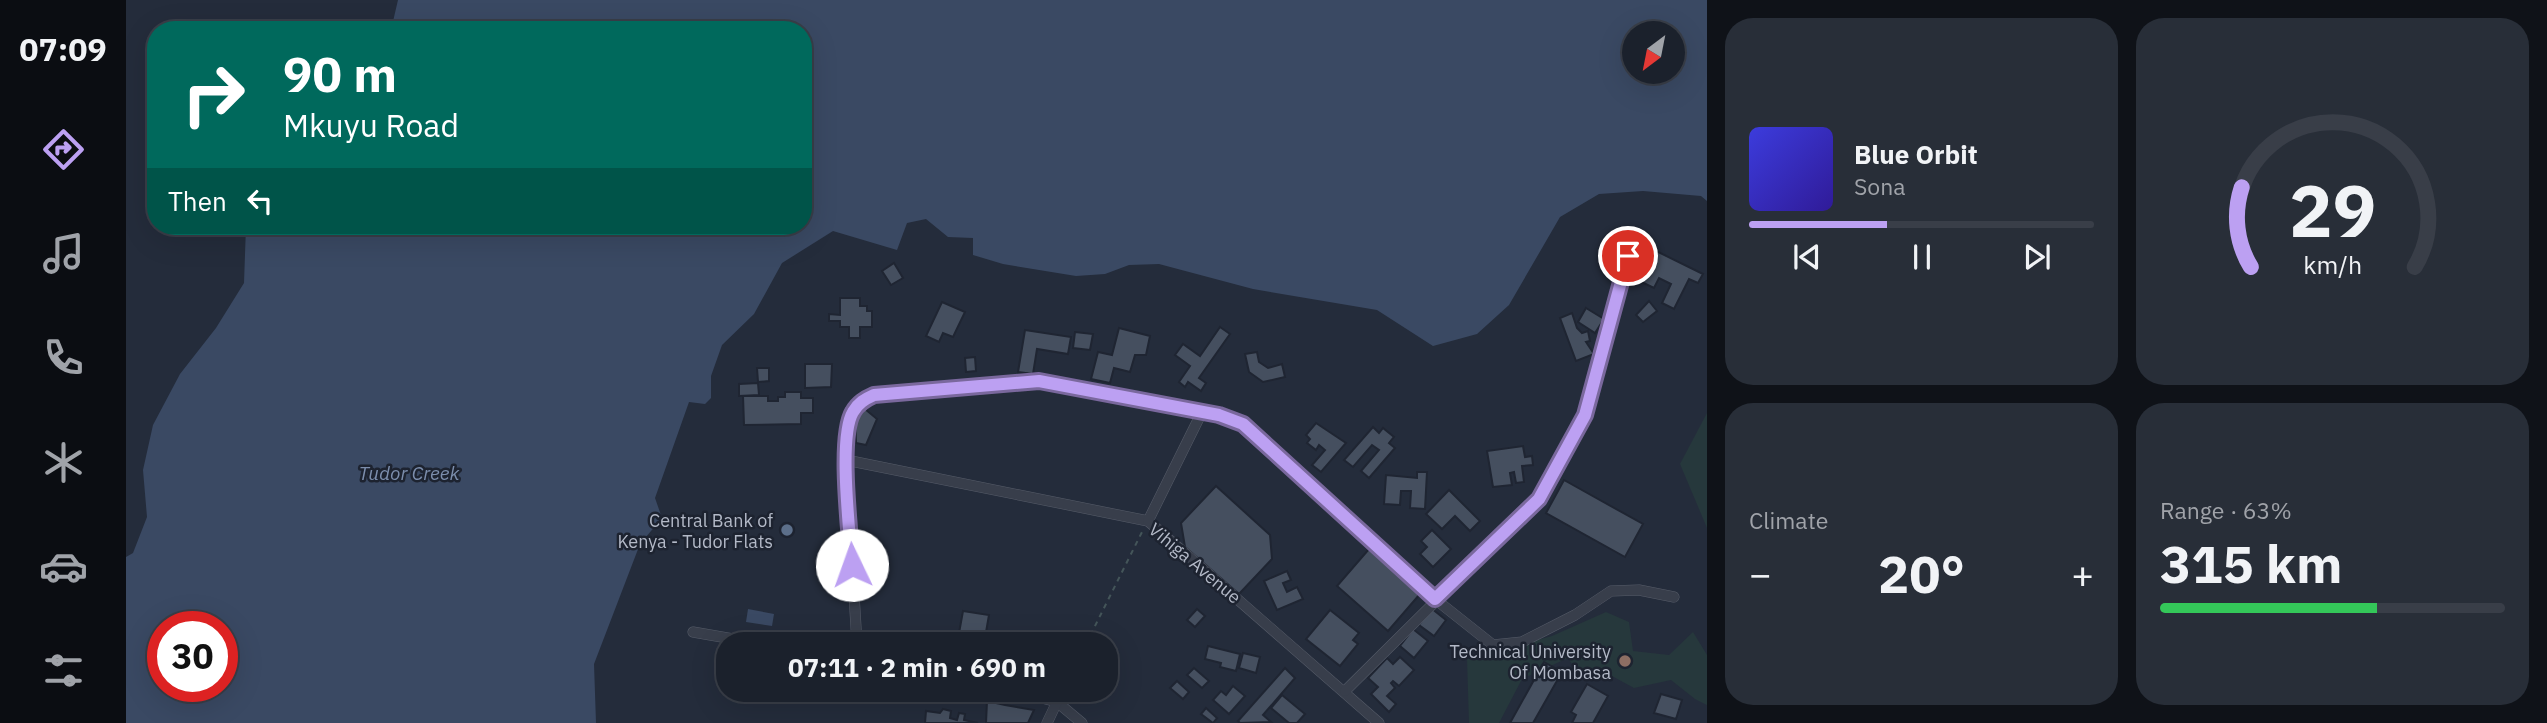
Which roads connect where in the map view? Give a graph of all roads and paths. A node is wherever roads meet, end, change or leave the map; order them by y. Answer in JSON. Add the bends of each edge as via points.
{"nodes":[{"id":1,"x":1628,"y":256,"type":"dead end"},
{"id":2,"x":1202,"y":412,"type":"junction"},
{"id":3,"x":846,"y":460,"type":"junction"},
{"id":4,"x":1147,"y":521,"type":"junction"},
{"id":5,"x":1674,"y":597,"type":"dead end"},
{"id":6,"x":1435,"y":599,"type":"junction"},
{"id":7,"x":693,"y":632,"type":"dead end"},
{"id":8,"x":856,"y":632,"type":"edge"},
{"id":9,"x":1092,"y":632,"type":"edge"},
{"id":10,"x":716,"y":636,"type":"edge"},
{"id":11,"x":1345,"y":691,"type":"junction"},
{"id":12,"x":1057,"y":702,"type":"joint"},
{"id":13,"x":1047,"y":723,"type":"edge"},
{"id":14,"x":1082,"y":723,"type":"edge"},
{"id":15,"x":1379,"y":723,"type":"edge"}],
"edges":[{"from":1,"to":6,"type":"street","via":[[1585,415],[1539,499]]},
{"from":2,"to":3,"type":"street","via":[[1039,381],[874,395],[860,401],[851,414]]},
{"from":2,"to":4,"type":"street"},
{"from":2,"to":6,"type":"street","via":[[1243,424]]},
{"from":3,"to":4,"type":"street","name":"Vihiga Avenue"},
{"from":3,"to":8,"type":"street"},
{"from":4,"to":9,"type":"path"},
{"from":4,"to":11,"type":"street","name":"Vihiga Avenue"},
{"from":5,"to":6,"type":"street","via":[[1639,590],[1611,591],[1522,642],[1493,645]]},
{"from":6,"to":11,"type":"street"},
{"from":7,"to":10,"type":"street"},
{"from":11,"to":15,"type":"street","name":"Vihiga Avenue"},
{"from":12,"to":13,"type":"street"},
{"from":12,"to":14,"type":"street"}]}
